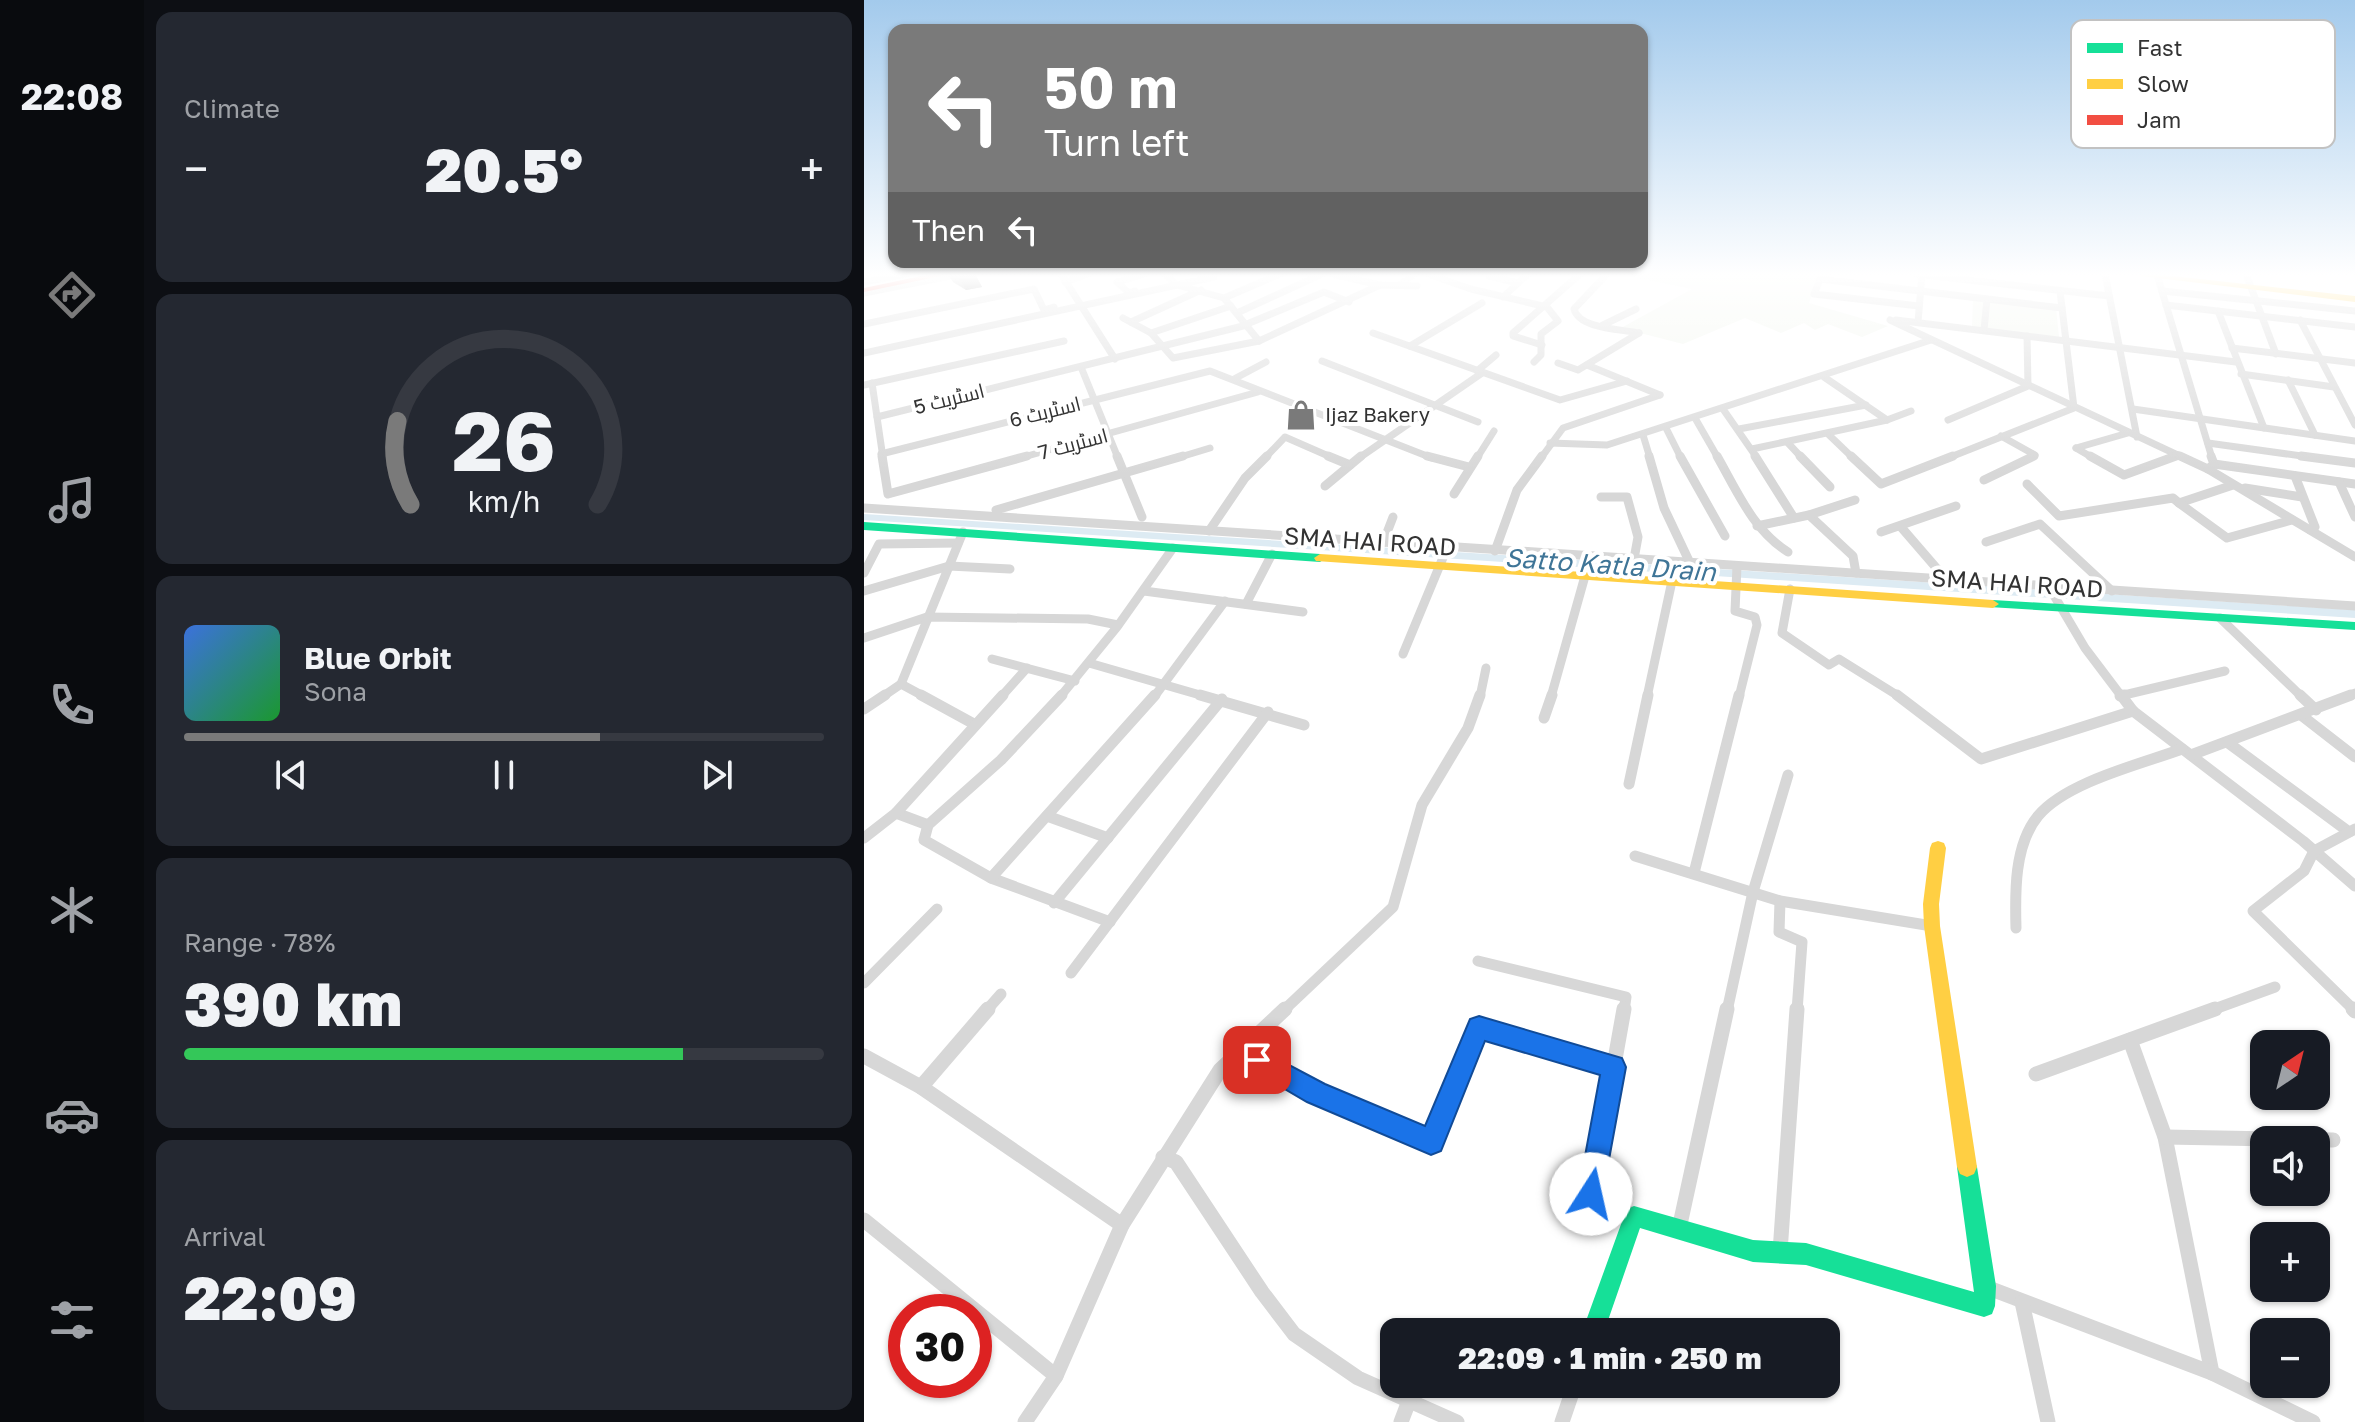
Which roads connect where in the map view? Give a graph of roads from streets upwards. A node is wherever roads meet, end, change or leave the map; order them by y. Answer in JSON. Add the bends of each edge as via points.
{"nodes":[{"id":1,"x":919,"y":340,"type":"edge"},
{"id":2,"x":1103,"y":340,"type":"edge"},
{"id":3,"x":1157,"y":340,"type":"edge"},
{"id":4,"x":1182,"y":340,"type":"edge"},
{"id":5,"x":1394,"y":340,"type":"edge"},
{"id":6,"x":1419,"y":340,"type":"edge"},
{"id":7,"x":1527,"y":340,"type":"edge"},
{"id":8,"x":1542,"y":340,"type":"edge"},
{"id":9,"x":1627,"y":340,"type":"edge"},
{"id":10,"x":1930,"y":340,"type":"edge"},
{"id":11,"x":1931,"y":340,"type":"edge"},
{"id":12,"x":2027,"y":340,"type":"edge"},
{"id":13,"x":2062,"y":340,"type":"edge"},
{"id":14,"x":2119,"y":340,"type":"edge"},
{"id":15,"x":2175,"y":340,"type":"edge"},
{"id":16,"x":2229,"y":340,"type":"edge"},
{"id":17,"x":2270,"y":340,"type":"edge"},
{"id":18,"x":2310,"y":340,"type":"edge"},
{"id":19,"x":1064,"y":341,"type":"dead end"},
{"id":20,"x":1259,"y":341,"type":"edge"},
{"id":21,"x":2067,"y":341,"type":"junction"},
{"id":22,"x":1161,"y":345,"type":"junction"},
{"id":23,"x":1542,"y":345,"type":"junction"},
{"id":24,"x":1410,"y":346,"type":"junction"},
{"id":25,"x":2121,"y":347,"type":"junction"},
{"id":26,"x":2232,"y":348,"type":"junction"},
{"id":27,"x":864,"y":353,"type":"edge"},
{"id":28,"x":2276,"y":354,"type":"junction"},
{"id":29,"x":1496,"y":355,"type":"dead end"},
{"id":30,"x":2179,"y":355,"type":"junction"},
{"id":31,"x":1115,"y":359,"type":"junction"},
{"id":32,"x":2319,"y":359,"type":"junction"},
{"id":33,"x":1322,"y":361,"type":"dead end"},
{"id":34,"x":1266,"y":362,"type":"dead end"},
{"id":35,"x":1534,"y":362,"type":"dead end"},
{"id":36,"x":2236,"y":362,"type":"junction"},
{"id":37,"x":1558,"y":363,"type":"dead end"},
{"id":38,"x":2355,"y":363,"type":"edge"},
{"id":39,"x":1587,"y":365,"type":"junction"},
{"id":40,"x":1081,"y":367,"type":"junction"},
{"id":41,"x":1480,"y":372,"type":"junction"},
{"id":42,"x":2241,"y":374,"type":"junction"},
{"id":43,"x":1824,"y":377,"type":"junction"},
{"id":44,"x":1234,"y":379,"type":"junction"},
{"id":45,"x":2288,"y":380,"type":"junction"},
{"id":46,"x":1627,"y":381,"type":"junction"},
{"id":47,"x":868,"y":384,"type":"edge"},
{"id":48,"x":2028,"y":386,"type":"junction"},
{"id":49,"x":2334,"y":387,"type":"junction"},
{"id":50,"x":1258,"y":391,"type":"junction"},
{"id":51,"x":1093,"y":399,"type":"junction"},
{"id":52,"x":1434,"y":405,"type":"junction"},
{"id":53,"x":1866,"y":405,"type":"junction"},
{"id":54,"x":2074,"y":408,"type":"junction"},
{"id":55,"x":1723,"y":409,"type":"junction"},
{"id":56,"x":2133,"y":409,"type":"junction"},
{"id":57,"x":1911,"y":411,"type":"dead end"},
{"id":58,"x":877,"y":417,"type":"junction"},
{"id":59,"x":1695,"y":418,"type":"junction"},
{"id":60,"x":2198,"y":419,"type":"junction"},
{"id":61,"x":1887,"y":420,"type":"junction"},
{"id":62,"x":1948,"y":420,"type":"dead end"},
{"id":63,"x":1478,"y":422,"type":"dead end"},
{"id":64,"x":2355,"y":425,"type":"edge"},
{"id":65,"x":1666,"y":428,"type":"junction"},
{"id":66,"x":2264,"y":428,"type":"junction"},
{"id":67,"x":1739,"y":429,"type":"junction"},
{"id":68,"x":1494,"y":431,"type":"dead end"},
{"id":69,"x":1109,"y":434,"type":"junction"},
{"id":70,"x":1828,"y":434,"type":"junction"},
{"id":71,"x":1643,"y":435,"type":"junction"},
{"id":72,"x":2132,"y":435,"type":"junction"},
{"id":73,"x":2315,"y":435,"type":"junction"},
{"id":74,"x":2001,"y":436,"type":"junction"},
{"id":75,"x":1379,"y":441,"type":"junction"},
{"id":76,"x":2355,"y":441,"type":"edge"},
{"id":77,"x":1550,"y":443,"type":"junction"},
{"id":78,"x":1788,"y":443,"type":"junction"},
{"id":79,"x":2208,"y":443,"type":"junction"},
{"id":80,"x":1210,"y":448,"type":"dead end"},
{"id":81,"x":1752,"y":449,"type":"junction"},
{"id":82,"x":881,"y":454,"type":"junction"},
{"id":83,"x":2178,"y":455,"type":"junction"},
{"id":84,"x":2355,"y":463,"type":"edge"},
{"id":85,"x":1350,"y":465,"type":"junction"},
{"id":86,"x":2211,"y":466,"type":"junction"},
{"id":87,"x":1469,"y":467,"type":"junction"},
{"id":88,"x":1124,"y":472,"type":"junction"},
{"id":89,"x":2295,"y":476,"type":"junction"},
{"id":90,"x":1984,"y":480,"type":"dead end"},
{"id":91,"x":2339,"y":482,"type":"junction"},
{"id":92,"x":2027,"y":484,"type":"dead end"},
{"id":93,"x":2355,"y":484,"type":"edge"},
{"id":94,"x":1325,"y":486,"type":"dead end"},
{"id":95,"x":1830,"y":487,"type":"dead end"},
{"id":96,"x":2236,"y":487,"type":"junction"},
{"id":97,"x":1454,"y":494,"type":"dead end"},
{"id":98,"x":1601,"y":497,"type":"dead end"},
{"id":99,"x":2302,"y":497,"type":"junction"},
{"id":100,"x":1855,"y":500,"type":"dead end"},
{"id":101,"x":2179,"y":503,"type":"junction"},
{"id":102,"x":1956,"y":506,"type":"dead end"},
{"id":103,"x":864,"y":508,"type":"edge"},
{"id":104,"x":996,"y":510,"type":"dead end"},
{"id":105,"x":1809,"y":515,"type":"junction"},
{"id":106,"x":1142,"y":517,"type":"dead end"},
{"id":107,"x":1393,"y":517,"type":"dead end"},
{"id":108,"x":2355,"y":517,"type":"edge"},
{"id":109,"x":1794,"y":518,"type":"junction"},
{"id":110,"x":2292,"y":520,"type":"junction"},
{"id":111,"x":864,"y":526,"type":"edge"},
{"id":112,"x":1757,"y":526,"type":"junction"},
{"id":113,"x":1901,"y":527,"type":"junction"},
{"id":114,"x":2310,"y":530,"type":"junction"},
{"id":115,"x":1209,"y":531,"type":"junction"},
{"id":116,"x":1881,"y":532,"type":"dead end"},
{"id":117,"x":1725,"y":536,"type":"dead end"},
{"id":118,"x":961,"y":538,"type":"junction"},
{"id":119,"x":1986,"y":542,"type":"dead end"},
{"id":120,"x":1383,"y":543,"type":"junction"},
{"id":121,"x":1173,"y":548,"type":"junction"},
{"id":122,"x":1495,"y":551,"type":"junction"},
{"id":123,"x":1788,"y":552,"type":"dead end"},
{"id":124,"x":1272,"y":554,"type":"junction"},
{"id":125,"x":1443,"y":557,"type":"junction"},
{"id":126,"x":2355,"y":557,"type":"edge"},
{"id":127,"x":1634,"y":559,"type":"junction"},
{"id":128,"x":1690,"y":563,"type":"junction"},
{"id":129,"x":949,"y":566,"type":"junction"},
{"id":130,"x":1010,"y":569,"type":"dead end"},
{"id":131,"x":864,"y":573,"type":"edge"},
{"id":132,"x":1856,"y":573,"type":"junction"},
{"id":133,"x":1585,"y":576,"type":"junction"},
{"id":134,"x":1736,"y":576,"type":"junction"},
{"id":135,"x":1945,"y":578,"type":"junction"},
{"id":136,"x":1672,"y":581,"type":"junction"},
{"id":137,"x":1790,"y":589,"type":"junction"},
{"id":138,"x":864,"y":591,"type":"edge"},
{"id":139,"x":1144,"y":591,"type":"junction"},
{"id":140,"x":2112,"y":591,"type":"junction"},
{"id":141,"x":2054,"y":598,"type":"junction"},
{"id":142,"x":1225,"y":601,"type":"junction"},
{"id":143,"x":1246,"y":604,"type":"junction"},
{"id":144,"x":2355,"y":606,"type":"edge"},
{"id":145,"x":1303,"y":612,"type":"dead end"},
{"id":146,"x":927,"y":617,"type":"junction"},
{"id":147,"x":2220,"y":618,"type":"junction"},
{"id":148,"x":1118,"y":625,"type":"junction"},
{"id":149,"x":2355,"y":626,"type":"edge"},
{"id":150,"x":864,"y":638,"type":"edge"},
{"id":151,"x":1403,"y":654,"type":"dead end"},
{"id":152,"x":992,"y":659,"type":"dead end"},
{"id":153,"x":1089,"y":663,"type":"junction"},
{"id":154,"x":1027,"y":668,"type":"junction"},
{"id":155,"x":1486,"y":668,"type":"dead end"},
{"id":156,"x":2225,"y":671,"type":"dead end"},
{"id":157,"x":1075,"y":681,"type":"junction"},
{"id":158,"x":1166,"y":683,"type":"junction"},
{"id":159,"x":901,"y":684,"type":"junction"},
{"id":160,"x":2355,"y":693,"type":"edge"},
{"id":161,"x":2120,"y":696,"type":"junction"},
{"id":162,"x":1222,"y":699,"type":"junction"},
{"id":163,"x":864,"y":709,"type":"edge"},
{"id":164,"x":2316,"y":710,"type":"junction"},
{"id":165,"x":2133,"y":711,"type":"junction"},
{"id":166,"x":1268,"y":712,"type":"junction"},
{"id":167,"x":2301,"y":715,"type":"junction"},
{"id":168,"x":1544,"y":718,"type":"dead end"},
{"id":169,"x":974,"y":724,"type":"junction"},
{"id":170,"x":1304,"y":725,"type":"dead end"},
{"id":171,"x":2227,"y":742,"type":"junction"},
{"id":172,"x":2187,"y":752,"type":"junction"},
{"id":173,"x":2355,"y":757,"type":"edge"},
{"id":174,"x":1788,"y":775,"type":"dead end"},
{"id":175,"x":1629,"y":784,"type":"dead end"},
{"id":176,"x":896,"y":813,"type":"junction"},
{"id":177,"x":1047,"y":816,"type":"junction"},
{"id":178,"x":928,"y":825,"type":"junction"},
{"id":179,"x":2352,"y":831,"type":"edge"},
{"id":180,"x":864,"y":838,"type":"edge"},
{"id":181,"x":1108,"y":838,"type":"junction"},
{"id":182,"x":1938,"y":848,"type":"dead end"},
{"id":183,"x":2314,"y":851,"type":"junction"},
{"id":184,"x":1635,"y":856,"type":"dead end"},
{"id":185,"x":1694,"y":873,"type":"junction"},
{"id":186,"x":991,"y":878,"type":"junction"},
{"id":187,"x":2355,"y":886,"type":"edge"},
{"id":188,"x":1753,"y":892,"type":"junction"},
{"id":189,"x":1780,"y":901,"type":"junction"},
{"id":190,"x":1054,"y":903,"type":"junction"},
{"id":191,"x":937,"y":909,"type":"dead end"},
{"id":192,"x":1110,"y":922,"type":"junction"},
{"id":193,"x":1932,"y":926,"type":"junction"},
{"id":194,"x":2016,"y":928,"type":"dead end"},
{"id":195,"x":1478,"y":961,"type":"dead end"},
{"id":196,"x":1071,"y":973,"type":"dead end"},
{"id":197,"x":864,"y":983,"type":"edge"},
{"id":198,"x":2275,"y":987,"type":"dead end"},
{"id":199,"x":1001,"y":994,"type":"dead end"},
{"id":200,"x":2355,"y":1011,"type":"edge"},
{"id":201,"x":2130,"y":1040,"type":"junction"},
{"id":202,"x":1239,"y":1048,"type":"junction"},
{"id":203,"x":864,"y":1056,"type":"edge"},
{"id":204,"x":1613,"y":1067,"type":"junction"},
{"id":205,"x":2036,"y":1074,"type":"dead end"},
{"id":206,"x":921,"y":1087,"type":"junction"},
{"id":207,"x":2165,"y":1137,"type":"junction"},
{"id":208,"x":2333,"y":1140,"type":"dead end"},
{"id":209,"x":1163,"y":1157,"type":"junction"},
{"id":210,"x":1634,"y":1216,"type":"junction"},
{"id":211,"x":864,"y":1220,"type":"edge"},
{"id":212,"x":1122,"y":1225,"type":"junction"},
{"id":213,"x":1679,"y":1229,"type":"junction"},
{"id":214,"x":1780,"y":1252,"type":"junction"},
{"id":215,"x":1985,"y":1286,"type":"junction"},
{"id":216,"x":2022,"y":1302,"type":"junction"},
{"id":217,"x":1598,"y":1318,"type":"edge"},
{"id":218,"x":2212,"y":1373,"type":"junction"},
{"id":219,"x":1056,"y":1376,"type":"junction"},
{"id":220,"x":1570,"y":1398,"type":"edge"},
{"id":221,"x":1409,"y":1401,"type":"junction"},
{"id":222,"x":1025,"y":1422,"type":"edge"},
{"id":223,"x":1401,"y":1422,"type":"edge"},
{"id":224,"x":1457,"y":1422,"type":"edge"},
{"id":225,"x":1562,"y":1422,"type":"edge"},
{"id":226,"x":2048,"y":1422,"type":"edge"},
{"id":227,"x":2313,"y":1422,"type":"edge"}],
"edges":[{"from":1,"to":27,"type":"street"},
{"from":2,"to":31,"type":"street"},
{"from":3,"to":22,"type":"street"},
{"from":4,"to":22,"type":"street","name":"اسٹریٹ 5"},
{"from":5,"to":24,"type":"street"},
{"from":6,"to":24,"type":"street"},
{"from":7,"to":23,"type":"street"},
{"from":8,"to":23,"type":"street"},
{"from":9,"to":39,"type":"street"},
{"from":10,"to":43,"type":"street"},
{"from":11,"to":48,"type":"street"},
{"from":12,"to":48,"type":"street"},
{"from":13,"to":21,"type":"street"},
{"from":14,"to":25,"type":"street"},
{"from":15,"to":30,"type":"street"},
{"from":16,"to":26,"type":"street"},
{"from":17,"to":28,"type":"street"},
{"from":18,"to":32,"type":"street"},
{"from":19,"to":47,"type":"street"},
{"from":20,"to":22,"type":"street","via":[[1173,358]]},
{"from":21,"to":25,"type":"street"},
{"from":21,"to":54,"type":"street"},
{"from":22,"to":31,"type":"street","name":"اسٹریٹ 5"},
{"from":23,"to":35,"type":"street"},
{"from":24,"to":41,"type":"street"},
{"from":25,"to":30,"type":"street"},
{"from":25,"to":56,"type":"street"},
{"from":26,"to":28,"type":"street"},
{"from":26,"to":36,"type":"street"},
{"from":28,"to":32,"type":"street"},
{"from":29,"to":41,"type":"street"},
{"from":30,"to":36,"type":"street"},
{"from":30,"to":60,"type":"street"},
{"from":31,"to":40,"type":"street","name":"اسٹریٹ 5"},
{"from":32,"to":38,"type":"street"},
{"from":32,"to":49,"type":"street"},
{"from":33,"to":52,"type":"street"},
{"from":34,"to":44,"type":"street"},
{"from":36,"to":42,"type":"street"},
{"from":37,"to":39,"type":"street","via":[[1576,371]]},
{"from":39,"to":46,"type":"street"},
{"from":40,"to":51,"type":"street"},
{"from":40,"to":58,"type":"street","name":"اسٹریٹ 5"},
{"from":41,"to":46,"type":"street","via":[[1560,400]]},
{"from":41,"to":52,"type":"street"},
{"from":42,"to":45,"type":"street"},
{"from":42,"to":66,"type":"street"},
{"from":43,"to":53,"type":"street"},
{"from":43,"to":55,"type":"street"},
{"from":44,"to":50,"type":"street"},
{"from":44,"to":51,"type":"street","name":"اسٹریٹ 6","via":[[1210,371]]},
{"from":45,"to":49,"type":"street"},
{"from":45,"to":73,"type":"street"},
{"from":46,"to":77,"type":"street","via":[[1660,395],[1568,424]]},
{"from":47,"to":58,"type":"street"},
{"from":48,"to":54,"type":"street"},
{"from":48,"to":62,"type":"street"},
{"from":49,"to":64,"type":"street"},
{"from":50,"to":69,"type":"street","name":"اسٹریٹ 7"},
{"from":50,"to":75,"type":"street"},
{"from":51,"to":69,"type":"street"},
{"from":51,"to":82,"type":"street","name":"اسٹریٹ 6"},
{"from":52,"to":63,"type":"street"},
{"from":52,"to":75,"type":"street"},
{"from":53,"to":61,"type":"street"},
{"from":53,"to":67,"type":"street"},
{"from":54,"to":72,"type":"street"},
{"from":54,"to":74,"type":"street"},
{"from":55,"to":59,"type":"street"},
{"from":55,"to":67,"type":"street"},
{"from":56,"to":60,"type":"street"},
{"from":56,"to":72,"type":"street"},
{"from":57,"to":61,"type":"street"},
{"from":58,"to":82,"type":"street"},
{"from":59,"to":65,"type":"street"},
{"from":59,"to":112,"type":"street"},
{"from":60,"to":66,"type":"street"},
{"from":60,"to":79,"type":"street"},
{"from":61,"to":70,"type":"street"},
{"from":65,"to":71,"type":"street"},
{"from":65,"to":117,"type":"street"},
{"from":66,"to":73,"type":"street"},
{"from":67,"to":81,"type":"street"},
{"from":68,"to":87,"type":"street"},
{"from":69,"to":82,"type":"street","name":"اسٹریٹ 7","via":[[888,494]]},
{"from":69,"to":88,"type":"street"},
{"from":70,"to":74,"type":"street","via":[[1881,484]]},
{"from":70,"to":78,"type":"street"},
{"from":71,"to":77,"type":"street","via":[[1607,445]]},
{"from":71,"to":128,"type":"street","via":[[1664,508]]},
{"from":72,"to":83,"type":"street"},
{"from":72,"to":83,"type":"street","via":[[2076,448],[2124,475]]},
{"from":73,"to":76,"type":"street"},
{"from":74,"to":90,"type":"street","via":[[2035,455]]},
{"from":75,"to":85,"type":"street"},
{"from":75,"to":87,"type":"street"},
{"from":77,"to":122,"type":"street","via":[[1517,490]]},
{"from":78,"to":81,"type":"street"},
{"from":78,"to":95,"type":"street"},
{"from":79,"to":84,"type":"street"},
{"from":79,"to":86,"type":"street"},
{"from":80,"to":88,"type":"street"},
{"from":81,"to":109,"type":"street"},
{"from":83,"to":86,"type":"street"},
{"from":85,"to":94,"type":"street"},
{"from":85,"to":115,"type":"street","via":[[1285,437],[1245,478]]},
{"from":86,"to":89,"type":"street"},
{"from":86,"to":96,"type":"street"},
{"from":87,"to":97,"type":"street"},
{"from":88,"to":104,"type":"street"},
{"from":88,"to":106,"type":"street"},
{"from":89,"to":91,"type":"street"},
{"from":89,"to":99,"type":"street"},
{"from":91,"to":93,"type":"street"},
{"from":91,"to":108,"type":"street"},
{"from":92,"to":101,"type":"street","via":[[2057,516],[2173,498]]},
{"from":96,"to":99,"type":"street"},
{"from":96,"to":101,"type":"street"},
{"from":96,"to":110,"type":"street"},
{"from":98,"to":127,"type":"street","via":[[1627,497],[1638,537]]},
{"from":99,"to":114,"type":"street","via":[[2315,527]]},
{"from":100,"to":105,"type":"street"},
{"from":101,"to":110,"type":"street","via":[[2227,538]]},
{"from":102,"to":113,"type":"street"},
{"from":103,"to":115,"type":"street","name":"SMA HAI ROAD"},
{"from":105,"to":109,"type":"street"},
{"from":105,"to":132,"type":"street","via":[[1853,556]]},
{"from":107,"to":120,"type":"street"},
{"from":109,"to":112,"type":"street"},
{"from":110,"to":114,"type":"street"},
{"from":111,"to":118,"type":"street"},
{"from":112,"to":123,"type":"street"},
{"from":113,"to":116,"type":"street"},
{"from":113,"to":135,"type":"street"},
{"from":114,"to":126,"type":"street"},
{"from":115,"to":120,"type":"street","name":"SMA HAI ROAD"},
{"from":118,"to":121,"type":"street"},
{"from":118,"to":129,"type":"street"},
{"from":118,"to":131,"type":"street","via":[[879,544]]},
{"from":119,"to":140,"type":"street","via":[[2040,524]]},
{"from":120,"to":125,"type":"street","name":"SMA HAI ROAD"},
{"from":121,"to":124,"type":"street"},
{"from":121,"to":139,"type":"street"},
{"from":122,"to":125,"type":"street","name":"SMA HAI ROAD"},
{"from":122,"to":127,"type":"street","name":"SMA HAI ROAD"},
{"from":124,"to":125,"type":"street"},
{"from":124,"to":143,"type":"street"},
{"from":125,"to":133,"type":"street"},
{"from":125,"to":151,"type":"street"},
{"from":127,"to":128,"type":"street","name":"SMA HAI ROAD"},
{"from":128,"to":134,"type":"street","name":"SMA HAI ROAD"},
{"from":129,"to":130,"type":"street"},
{"from":129,"to":138,"type":"street"},
{"from":129,"to":146,"type":"street"},
{"from":132,"to":134,"type":"street","name":"SMA HAI ROAD"},
{"from":132,"to":135,"type":"street","name":"SMA HAI ROAD"},
{"from":133,"to":136,"type":"street"},
{"from":133,"to":168,"type":"street"},
{"from":134,"to":136,"type":"street"},
{"from":134,"to":137,"type":"street"},
{"from":134,"to":185,"type":"street","via":[[1735,611],[1755,617],[1757,625]]},
{"from":135,"to":141,"type":"street","name":"SMA HAI ROAD"},
{"from":136,"to":175,"type":"street"},
{"from":137,"to":141,"type":"street"},
{"from":137,"to":165,"type":"street","via":[[1782,633],[1829,665],[1839,659],[1857,669],[1937,721],[1981,759]]},
{"from":139,"to":142,"type":"street"},
{"from":139,"to":148,"type":"street"},
{"from":140,"to":141,"type":"street","name":"SMA HAI ROAD"},
{"from":140,"to":144,"type":"street","name":"SMA HAI ROAD"},
{"from":141,"to":147,"type":"street"},
{"from":141,"to":161,"type":"street"},
{"from":142,"to":143,"type":"street"},
{"from":142,"to":158,"type":"street"},
{"from":143,"to":145,"type":"street"},
{"from":146,"to":148,"type":"street","via":[[1062,618]]},
{"from":146,"to":150,"type":"street"},
{"from":146,"to":159,"type":"street"},
{"from":147,"to":149,"type":"street"},
{"from":147,"to":164,"type":"street"},
{"from":148,"to":153,"type":"street"},
{"from":152,"to":154,"type":"street"},
{"from":153,"to":157,"type":"street"},
{"from":153,"to":158,"type":"street"},
{"from":154,"to":157,"type":"street"},
{"from":154,"to":169,"type":"street"},
{"from":155,"to":202,"type":"street","via":[[1477,709],[1422,805],[1393,907]]},
{"from":156,"to":161,"type":"street"},
{"from":157,"to":178,"type":"street","via":[[1009,752]]},
{"from":158,"to":162,"type":"street"},
{"from":158,"to":177,"type":"street"},
{"from":159,"to":163,"type":"street"},
{"from":159,"to":169,"type":"street"},
{"from":160,"to":164,"type":"street"},
{"from":161,"to":165,"type":"street"},
{"from":162,"to":166,"type":"street"},
{"from":162,"to":181,"type":"street"},
{"from":164,"to":167,"type":"street"},
{"from":165,"to":172,"type":"street"},
{"from":166,"to":170,"type":"street"},
{"from":166,"to":192,"type":"street"},
{"from":167,"to":171,"type":"street"},
{"from":167,"to":173,"type":"street"},
{"from":169,"to":176,"type":"street"},
{"from":171,"to":172,"type":"street"},
{"from":171,"to":179,"type":"street"},
{"from":172,"to":183,"type":"street"},
{"from":172,"to":194,"type":"street","via":[[2100,780],[2039,815],[2021,858]]},
{"from":174,"to":188,"type":"street"},
{"from":176,"to":178,"type":"street"},
{"from":176,"to":180,"type":"street"},
{"from":177,"to":181,"type":"street"},
{"from":177,"to":186,"type":"street"},
{"from":178,"to":186,"type":"street","via":[[924,840]]},
{"from":179,"to":183,"type":"street"},
{"from":181,"to":190,"type":"street"},
{"from":182,"to":193,"type":"street"},
{"from":183,"to":187,"type":"street"},
{"from":183,"to":200,"type":"street","via":[[2304,871],[2253,911]]},
{"from":184,"to":185,"type":"street"},
{"from":185,"to":188,"type":"street"},
{"from":186,"to":190,"type":"street"},
{"from":188,"to":189,"type":"street"},
{"from":188,"to":213,"type":"street"},
{"from":189,"to":193,"type":"street"},
{"from":189,"to":214,"type":"street","via":[[1779,932],[1802,942]]},
{"from":190,"to":192,"type":"street"},
{"from":191,"to":197,"type":"street"},
{"from":192,"to":196,"type":"street"},
{"from":193,"to":215,"type":"street"},
{"from":195,"to":204,"type":"street","via":[[1626,997]]},
{"from":198,"to":201,"type":"street"},
{"from":199,"to":206,"type":"street"},
{"from":201,"to":205,"type":"street"},
{"from":201,"to":207,"type":"street"},
{"from":202,"to":204,"type":"street","via":[[1316,1093],[1431,1142],[1479,1028]]},
{"from":202,"to":209,"type":"street"},
{"from":203,"to":206,"type":"street"},
{"from":204,"to":210,"type":"street","via":[[1591,1194]]},
{"from":206,"to":212,"type":"street"},
{"from":207,"to":208,"type":"street"},
{"from":207,"to":218,"type":"street"},
{"from":209,"to":212,"type":"street"},
{"from":209,"to":221,"type":"street","via":[[1176,1162],[1294,1334],[1358,1378]]},
{"from":210,"to":213,"type":"street"},
{"from":210,"to":217,"type":"street"},
{"from":211,"to":219,"type":"street"},
{"from":212,"to":219,"type":"street"},
{"from":213,"to":214,"type":"street","via":[[1753,1251]]},
{"from":214,"to":215,"type":"street","via":[[1806,1254],[1984,1306]]},
{"from":215,"to":216,"type":"street"},
{"from":216,"to":218,"type":"street"},
{"from":216,"to":226,"type":"street"},
{"from":218,"to":227,"type":"street"},
{"from":219,"to":222,"type":"street"},
{"from":220,"to":225,"type":"street"},
{"from":221,"to":223,"type":"street"},
{"from":221,"to":224,"type":"street"}]}
